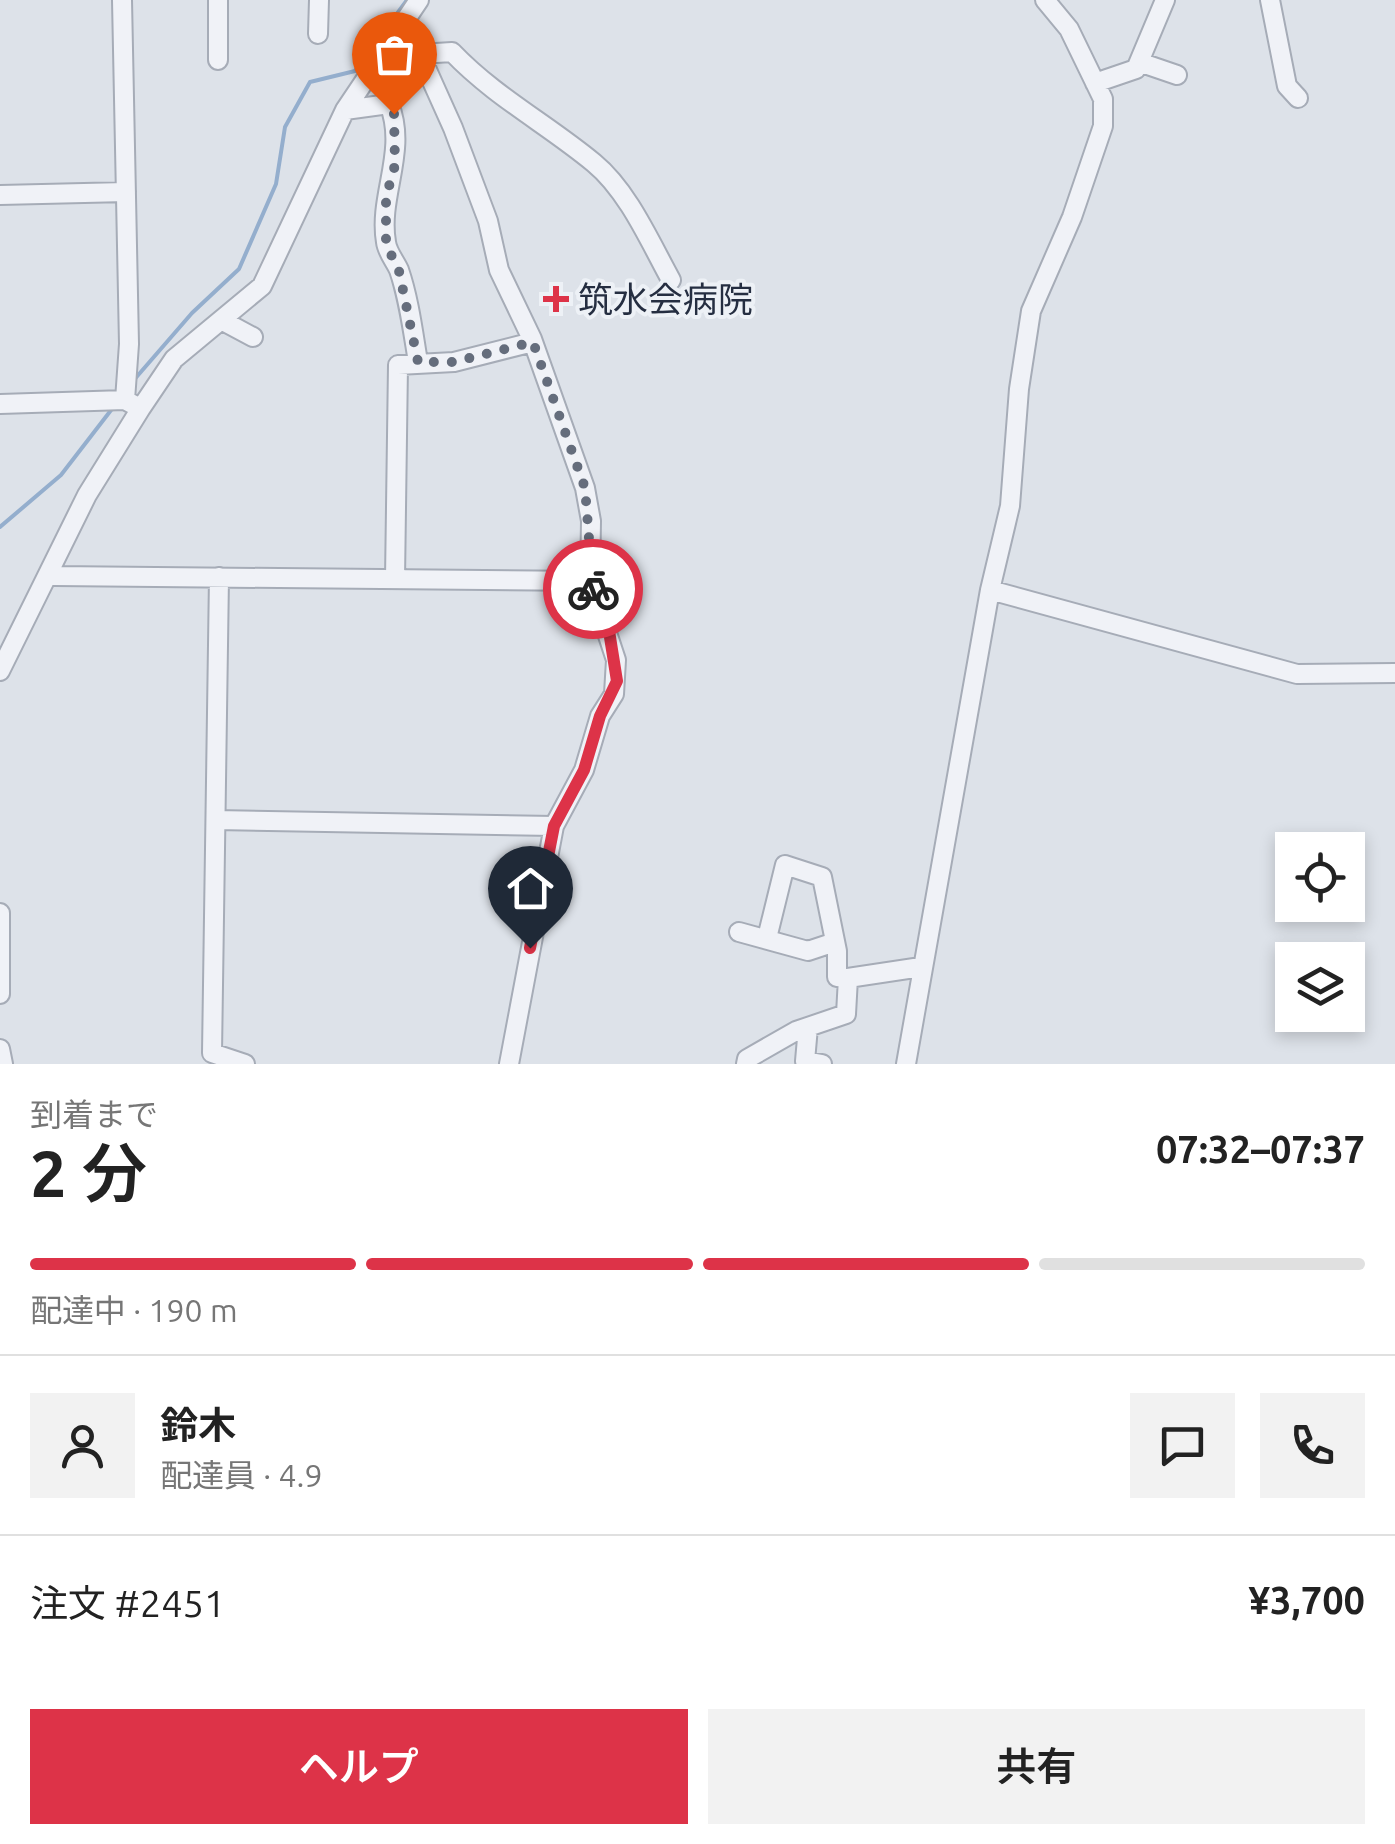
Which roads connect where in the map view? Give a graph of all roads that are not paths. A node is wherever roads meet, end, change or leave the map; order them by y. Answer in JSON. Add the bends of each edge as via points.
{"nodes":[{"id":1,"x":122,"y":0,"type":"edge"},
{"id":2,"x":218,"y":0,"type":"edge"},
{"id":3,"x":318,"y":0,"type":"edge"},
{"id":4,"x":420,"y":0,"type":"edge"},
{"id":5,"x":1045,"y":0,"type":"edge"},
{"id":6,"x":1165,"y":0,"type":"edge"},
{"id":7,"x":1267,"y":1,"type":"edge"},
{"id":8,"x":405,"y":20,"type":"junction"},
{"id":9,"x":318,"y":34,"type":"dead end"},
{"id":10,"x":420,"y":54,"type":"junction"},
{"id":11,"x":218,"y":60,"type":"dead end"},
{"id":12,"x":1139,"y":62,"type":"junction"},
{"id":13,"x":1176,"y":75,"type":"dead end"},
{"id":14,"x":1095,"y":83,"type":"junction"},
{"id":15,"x":1298,"y":98,"type":"dead end"},
{"id":16,"x":345,"y":110,"type":"junction"},
{"id":17,"x":126,"y":192,"type":"junction"},
{"id":18,"x":0,"y":195,"type":"edge"},
{"id":19,"x":672,"y":280,"type":"dead end"},
{"id":20,"x":224,"y":320,"type":"junction"},
{"id":21,"x":253,"y":337,"type":"dead end"},
{"id":22,"x":533,"y":342,"type":"junction"},
{"id":23,"x":418,"y":362,"type":"junction"},
{"id":24,"x":0,"y":404,"type":"edge"},
{"id":25,"x":133,"y":404,"type":"junction"},
{"id":26,"x":54,"y":576,"type":"dead end"},
{"id":27,"x":219,"y":577,"type":"junction"},
{"id":28,"x":395,"y":579,"type":"junction"},
{"id":29,"x":590,"y":581,"type":"junction"},
{"id":30,"x":990,"y":590,"type":"junction"},
{"id":31,"x":0,"y":670,"type":"edge"},
{"id":32,"x":1395,"y":673,"type":"edge"},
{"id":33,"x":216,"y":820,"type":"junction"},
{"id":34,"x":554,"y":826,"type":"junction"},
{"id":35,"x":0,"y":913,"type":"edge"},
{"id":36,"x":739,"y":932,"type":"dead end"},
{"id":37,"x":766,"y":938,"type":"junction"},
{"id":38,"x":835,"y":942,"type":"junction"},
{"id":39,"x":921,"y":967,"type":"junction"},
{"id":40,"x":848,"y":978,"type":"junction"},
{"id":41,"x":0,"y":994,"type":"edge"},
{"id":42,"x":808,"y":1027,"type":"junction"},
{"id":43,"x":0,"y":1049,"type":"edge"},
{"id":44,"x":3,"y":1064,"type":"edge"},
{"id":45,"x":245,"y":1064,"type":"edge"},
{"id":46,"x":509,"y":1064,"type":"edge"},
{"id":47,"x":746,"y":1064,"type":"edge"},
{"id":48,"x":822,"y":1064,"type":"edge"},
{"id":49,"x":906,"y":1064,"type":"edge"}],
"edges":[{"from":1,"to":17,"type":"street"},
{"from":2,"to":11,"type":"street"},
{"from":3,"to":9,"type":"street"},
{"from":4,"to":8,"type":"street"},
{"from":5,"to":14,"type":"street","via":[[1069,29]]},
{"from":6,"to":12,"type":"street"},
{"from":7,"to":15,"type":"street","via":[[1287,86]]},
{"from":8,"to":10,"type":"street"},
{"from":8,"to":16,"type":"street"},
{"from":10,"to":19,"type":"street","via":[[452,52],[484,86],[597,164],[642,224]]},
{"from":10,"to":22,"type":"street","via":[[454,128],[507,290]]},
{"from":12,"to":13,"type":"street"},
{"from":12,"to":14,"type":"street","via":[[1136,69]]},
{"from":14,"to":30,"type":"street","via":[[1103,126],[1031,311],[1010,506]]},
{"from":16,"to":20,"type":"street","via":[[262,286]]},
{"from":16,"to":23,"type":"street","via":[[390,104],[394,114],[386,244],[399,271]]},
{"from":17,"to":18,"type":"street"},
{"from":17,"to":25,"type":"street"},
{"from":20,"to":21,"type":"street"},
{"from":20,"to":25,"type":"street"},
{"from":22,"to":23,"type":"street","via":[[454,362]]},
{"from":22,"to":29,"type":"street","via":[[585,488]]},
{"from":23,"to":28,"type":"street","via":[[398,365],[396,373]]},
{"from":24,"to":25,"type":"street"},
{"from":25,"to":31,"type":"street"},
{"from":26,"to":27,"type":"street"},
{"from":27,"to":28,"type":"street"},
{"from":27,"to":33,"type":"street"},
{"from":28,"to":29,"type":"street"},
{"from":29,"to":34,"type":"street","via":[[609,631],[617,681],[584,770]]},
{"from":30,"to":32,"type":"street","via":[[1298,674]]},
{"from":30,"to":39,"type":"street"},
{"from":33,"to":34,"type":"street"},
{"from":33,"to":45,"type":"street","via":[[212,1054]]},
{"from":34,"to":46,"type":"street"},
{"from":35,"to":41,"type":"street"},
{"from":36,"to":37,"type":"street"},
{"from":37,"to":38,"type":"street","via":[[808,950]]},
{"from":37,"to":38,"type":"street","via":[[785,865],[822,877]]},
{"from":38,"to":40,"type":"street","via":[[837,976]]},
{"from":39,"to":40,"type":"street"},
{"from":39,"to":49,"type":"street"},
{"from":40,"to":42,"type":"street","via":[[846,1014]]},
{"from":42,"to":47,"type":"street"},
{"from":42,"to":48,"type":"street","via":[[806,1061]]},
{"from":43,"to":44,"type":"street"}]}
